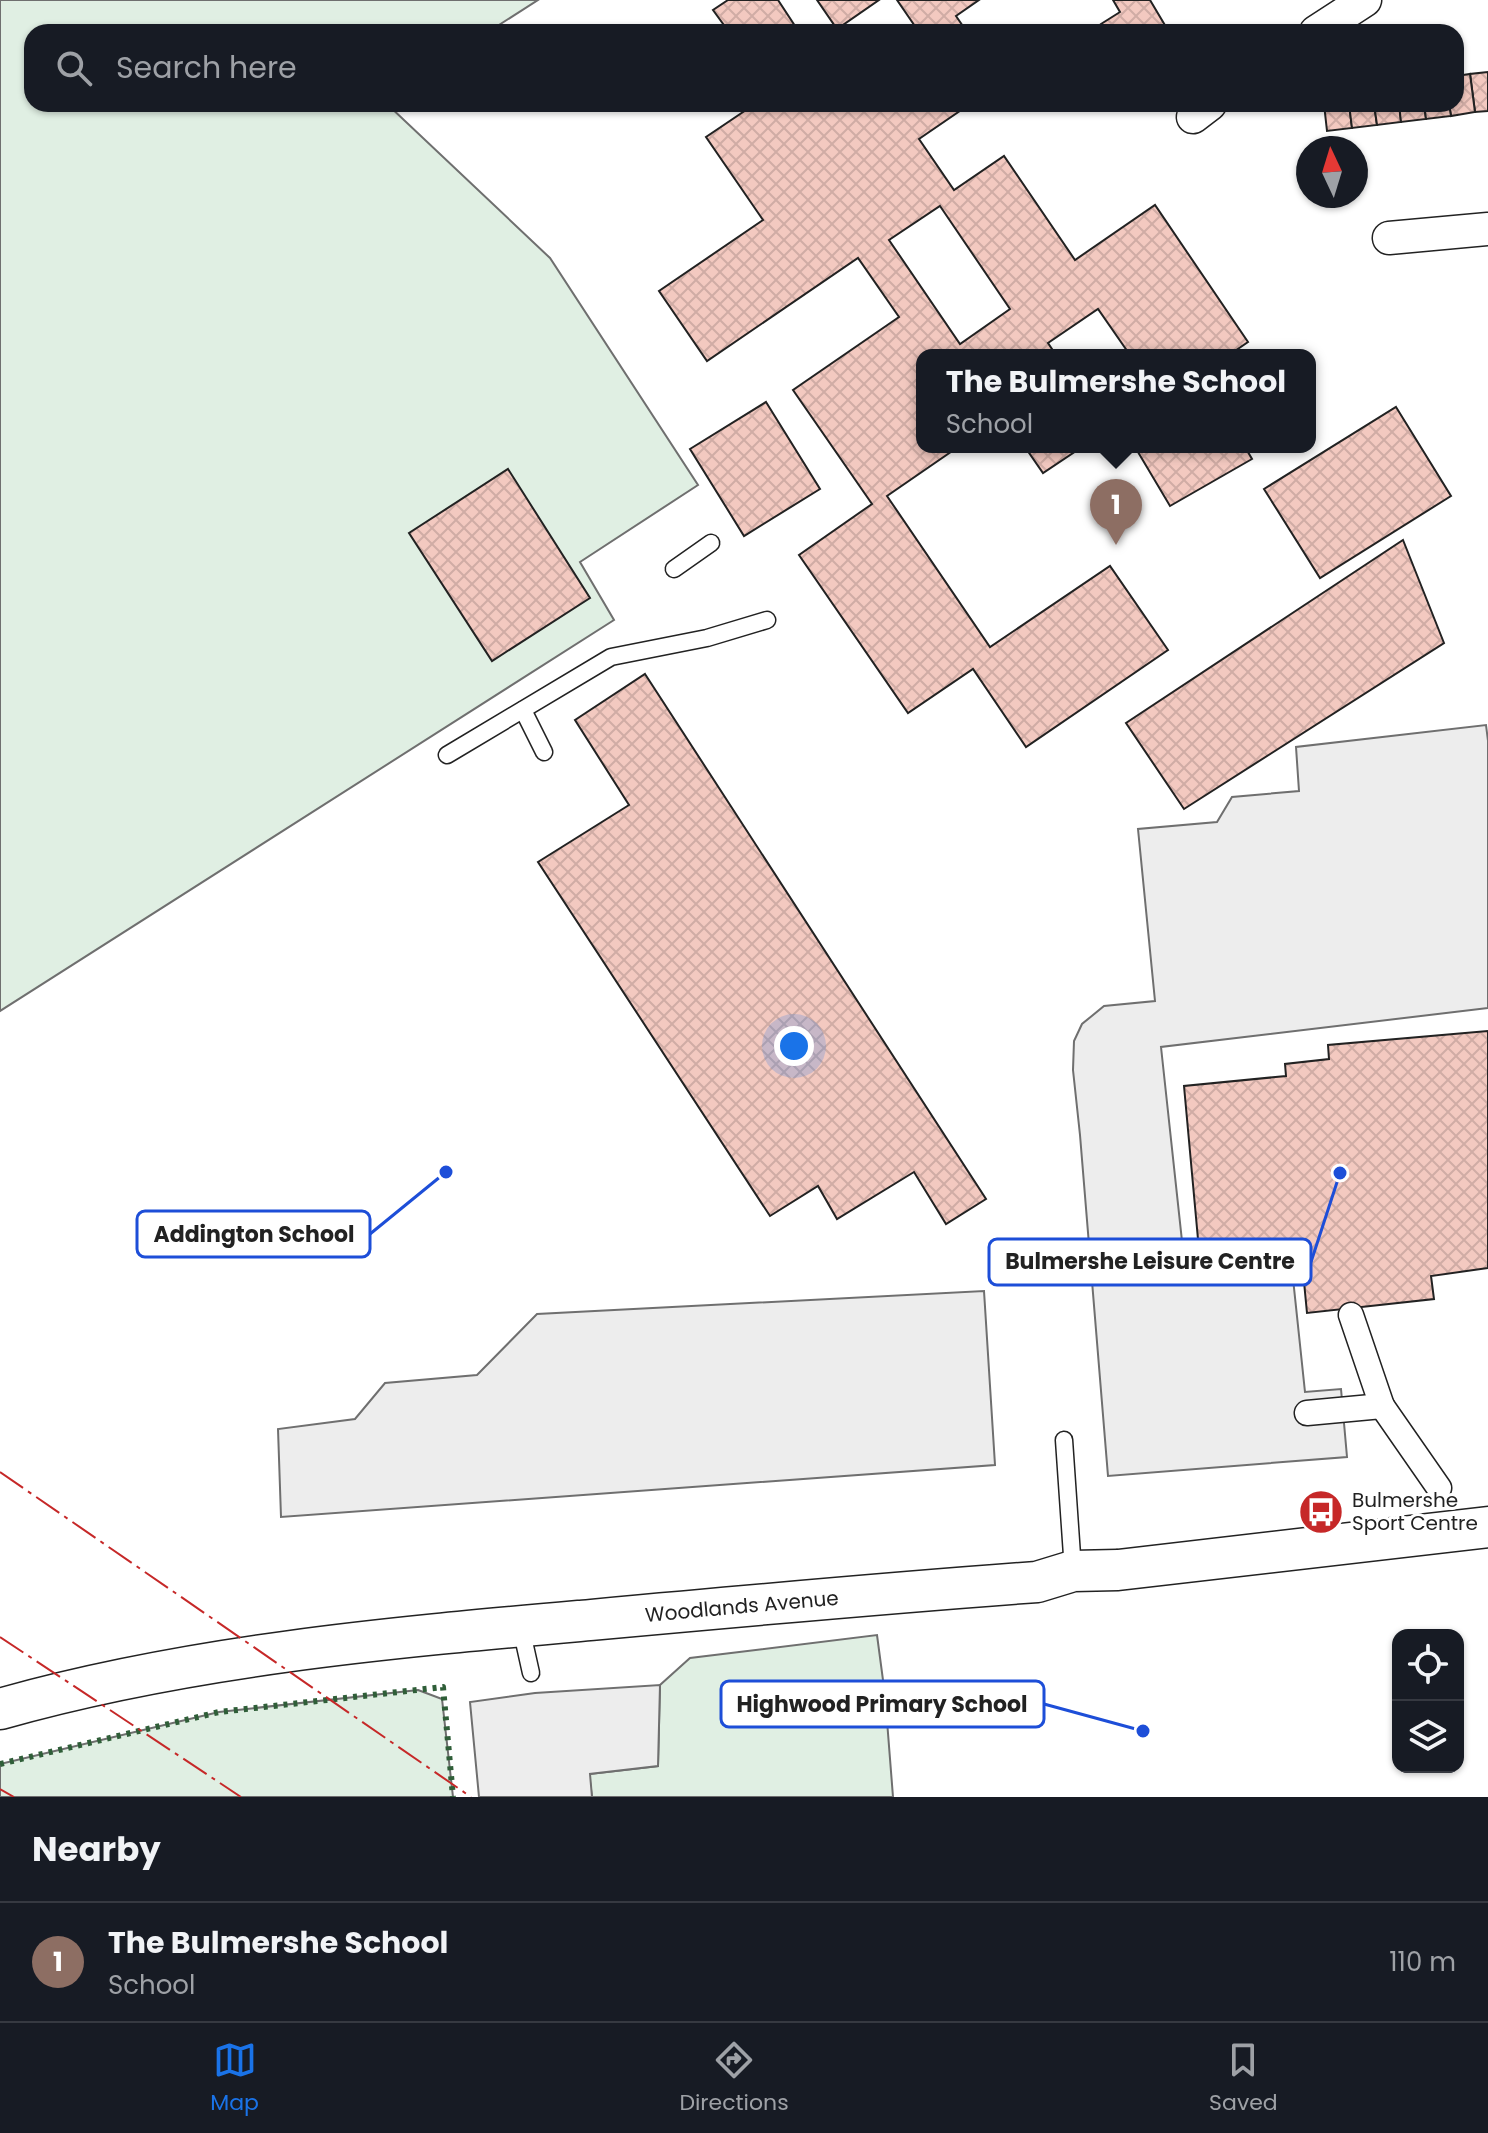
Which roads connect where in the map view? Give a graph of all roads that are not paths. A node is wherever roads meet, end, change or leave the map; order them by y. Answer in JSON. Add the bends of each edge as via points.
{"nodes":[{"id":1,"x":1365,"y":0,"type":"edge"},
{"id":2,"x":1328,"y":24,"type":"edge"},
{"id":3,"x":1488,"y":229,"type":"edge"},
{"id":4,"x":1389,"y":238,"type":"dead end"},
{"id":5,"x":711,"y":543,"type":"dead end"},
{"id":6,"x":674,"y":569,"type":"dead end"},
{"id":7,"x":767,"y":620,"type":"dead end"},
{"id":8,"x":523,"y":710,"type":"junction"},
{"id":9,"x":544,"y":752,"type":"dead end"},
{"id":10,"x":447,"y":755,"type":"dead end"},
{"id":11,"x":1351,"y":1315,"type":"dead end"},
{"id":12,"x":1382,"y":1406,"type":"junction"},
{"id":13,"x":1307,"y":1413,"type":"dead end"},
{"id":14,"x":1064,"y":1440,"type":"dead end"},
{"id":15,"x":1439,"y":1488,"type":"dead end"},
{"id":16,"x":1488,"y":1527,"type":"edge"},
{"id":17,"x":1073,"y":1571,"type":"junction"},
{"id":18,"x":521,"y":1626,"type":"junction"},
{"id":19,"x":531,"y":1673,"type":"dead end"},
{"id":20,"x":0,"y":1709,"type":"edge"}],
"edges":[{"from":1,"to":2,"type":"street"},
{"from":3,"to":4,"type":"street"},
{"from":5,"to":6,"type":"lane"},
{"from":7,"to":8,"type":"lane","via":[[611,657]]},
{"from":8,"to":9,"type":"lane"},
{"from":8,"to":10,"type":"lane"},
{"from":11,"to":12,"type":"street"},
{"from":12,"to":13,"type":"street"},
{"from":12,"to":15,"type":"street"},
{"from":14,"to":17,"type":"lane"},
{"from":16,"to":17,"type":"street","name":"Woodlands Avenue"},
{"from":17,"to":18,"type":"street","name":"Woodlands Avenue","via":[[1037,1582]]},
{"from":18,"to":19,"type":"lane"},
{"from":18,"to":20,"type":"street","name":"Woodlands Avenue","via":[[200,1665]]}]}
